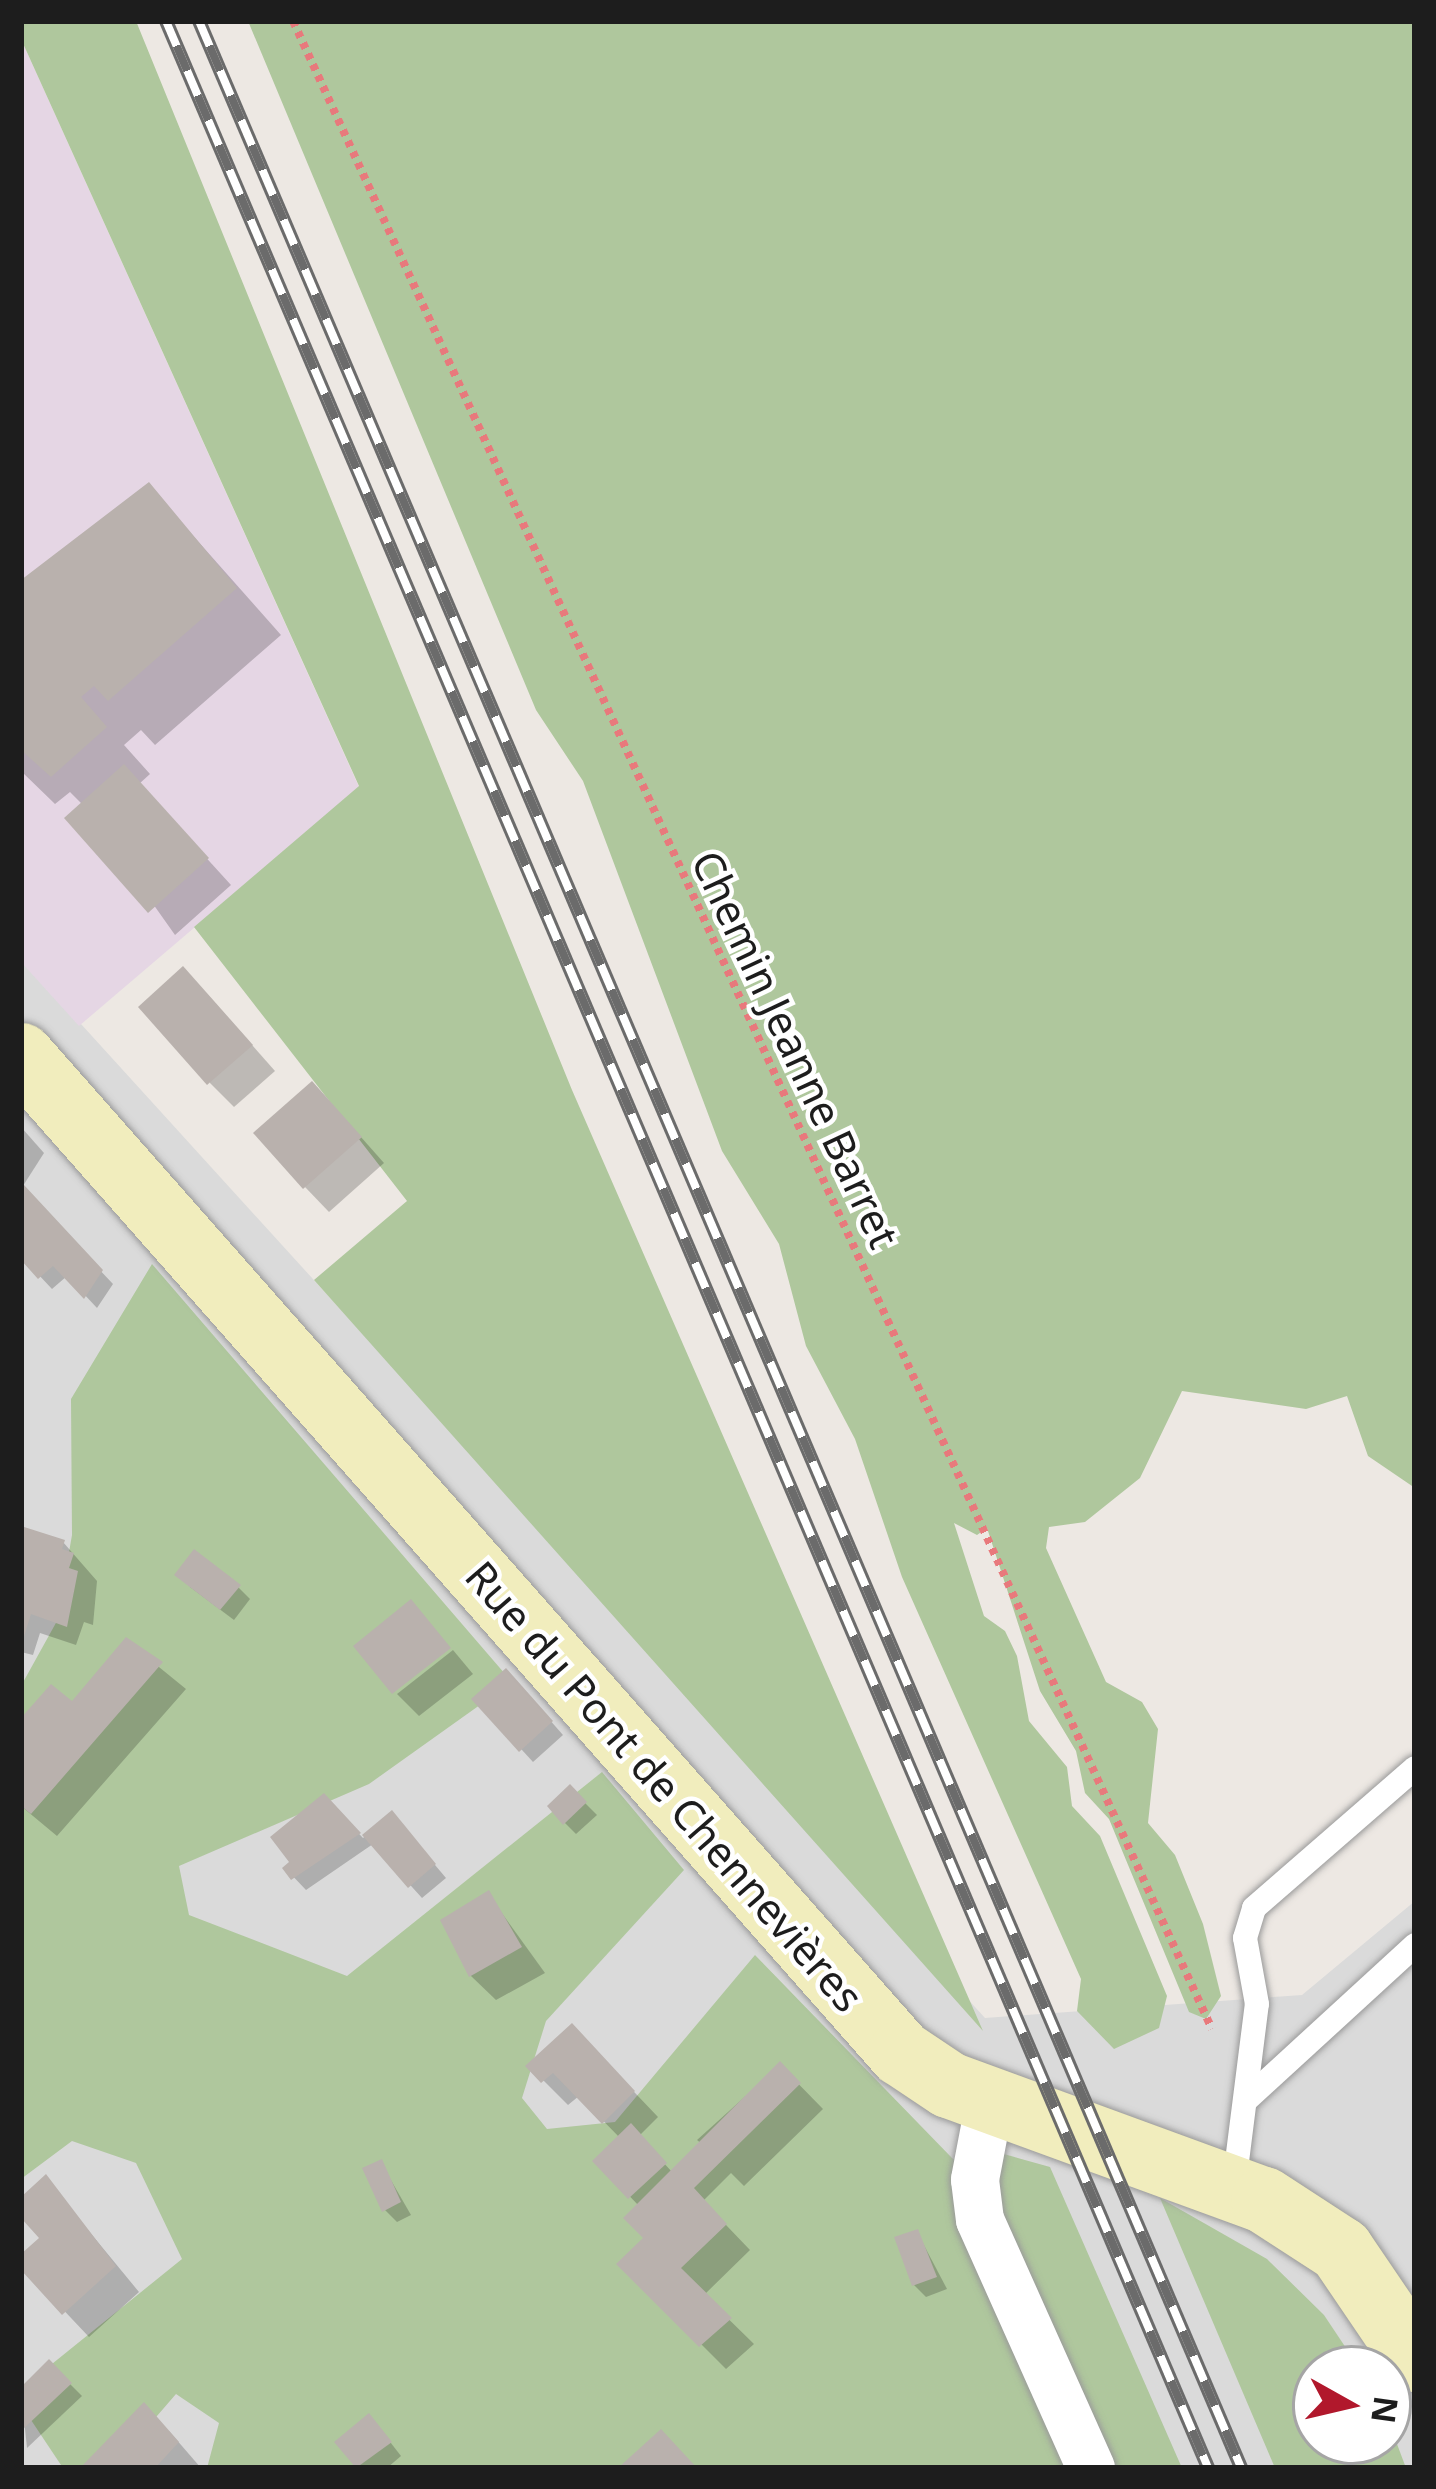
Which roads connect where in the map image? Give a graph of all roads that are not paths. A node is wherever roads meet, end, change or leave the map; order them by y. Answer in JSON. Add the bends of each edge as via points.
{"nodes":[{"id":1,"x":21,"y":1056,"type":"edge"},
{"id":2,"x":1415,"y":1768,"type":"edge"},
{"id":3,"x":1415,"y":1945,"type":"edge"},
{"id":4,"x":990,"y":2101,"type":"junction"},
{"id":5,"x":1245,"y":2101,"type":"junction"},
{"id":6,"x":1234,"y":2188,"type":"junction"},
{"id":7,"x":1415,"y":2359,"type":"edge"},
{"id":8,"x":1091,"y":2468,"type":"edge"}],
"edges":[{"from":1,"to":4,"type":"main road","name":"Rue du Pont de Chennevières","via":[[901,2053]]},
{"from":2,"to":5,"type":"lane","via":[[1254,1908],[1245,1938],[1257,2004]]},
{"from":3,"to":5,"type":"lane"},
{"from":4,"to":6,"type":"main road","name":"Rue du Pont de Chennevières"},
{"from":4,"to":8,"type":"street","via":[[974,2180],[980,2220]]},
{"from":5,"to":6,"type":"lane"},
{"from":6,"to":7,"type":"main road","name":"Rue du Pont de Chennevières","via":[[1341,2250]]}]}
